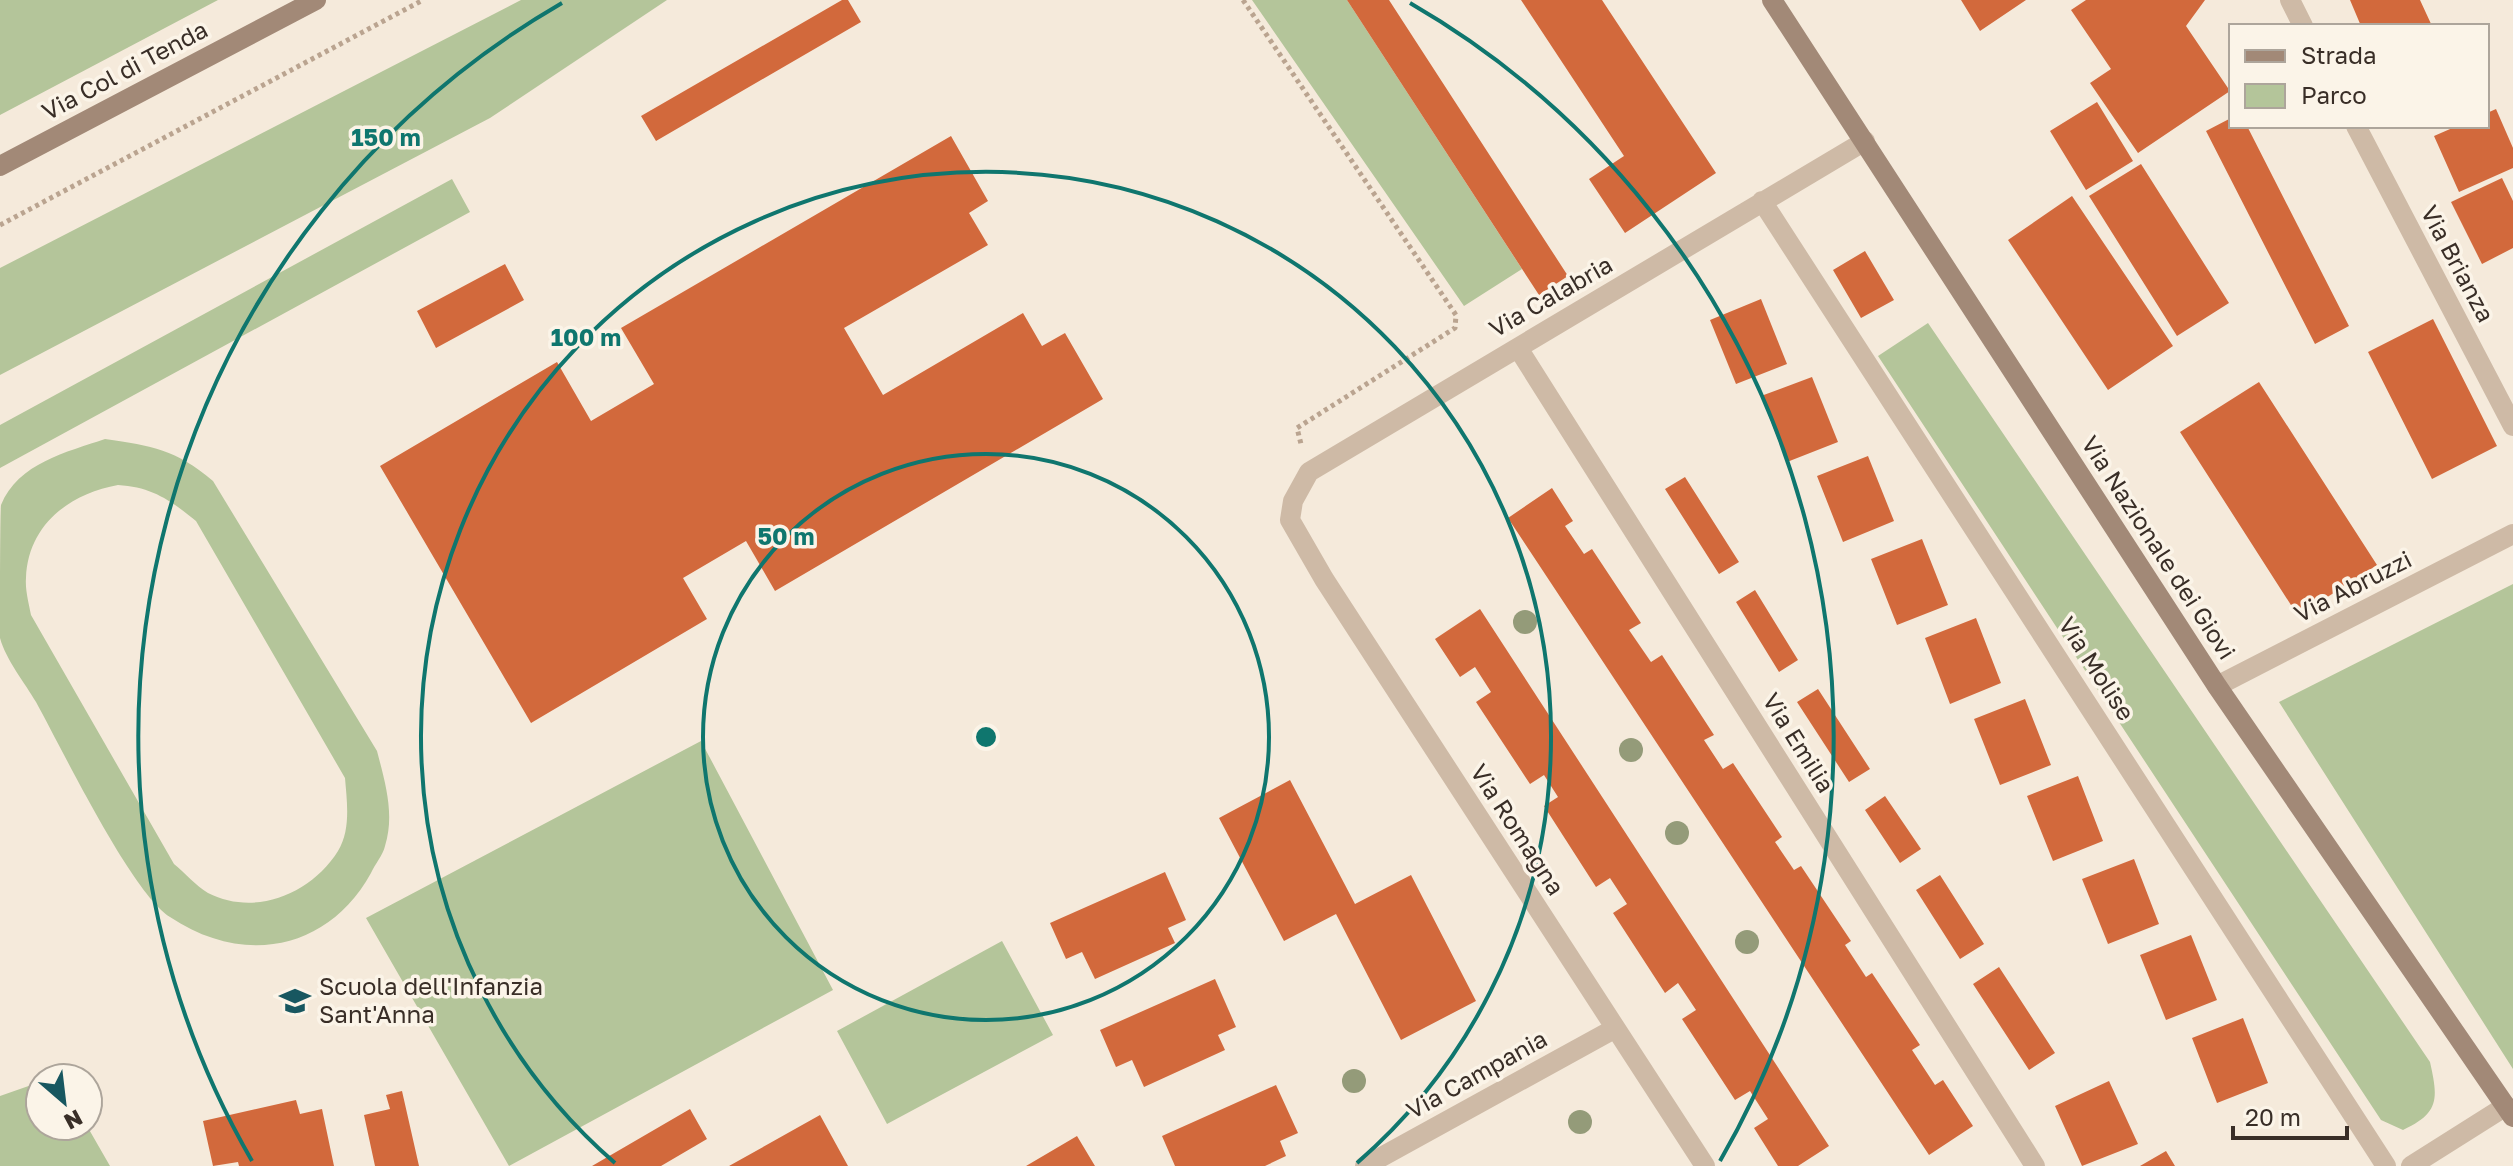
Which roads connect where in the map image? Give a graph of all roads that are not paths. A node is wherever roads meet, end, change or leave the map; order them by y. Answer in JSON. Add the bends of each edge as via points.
{"nodes":[{"id":1,"x":316,"y":0,"type":"edge"},
{"id":2,"x":1772,"y":0,"type":"edge"},
{"id":3,"x":2290,"y":0,"type":"edge"},
{"id":4,"x":2302,"y":24,"type":"edge"},
{"id":5,"x":2357,"y":128,"type":"edge"},
{"id":6,"x":1865,"y":141,"type":"junction"},
{"id":7,"x":0,"y":166,"type":"edge"},
{"id":8,"x":1762,"y":201,"type":"junction"},
{"id":9,"x":1518,"y":348,"type":"junction"},
{"id":10,"x":2513,"y":426,"type":"edge"},
{"id":11,"x":1290,"y":520,"type":"joint"},
{"id":12,"x":2513,"y":534,"type":"edge"},
{"id":13,"x":2217,"y":686,"type":"junction"},
{"id":14,"x":1614,"y":1029,"type":"junction"},
{"id":15,"x":2510,"y":1112,"type":"edge"},
{"id":16,"x":1365,"y":1166,"type":"edge"},
{"id":17,"x":1705,"y":1166,"type":"edge"},
{"id":18,"x":2035,"y":1166,"type":"edge"},
{"id":19,"x":2386,"y":1166,"type":"edge"},
{"id":20,"x":2411,"y":1166,"type":"edge"}],
"edges":[{"from":1,"to":7,"type":"main road","name":"Via Col di Tenda"},
{"from":2,"to":6,"type":"main road","name":"Via Nazionale dei Giovi"},
{"from":3,"to":4,"type":"street"},
{"from":5,"to":10,"type":"street","name":"Via Brianza"},
{"from":6,"to":8,"type":"street","name":"Via Calabria"},
{"from":6,"to":13,"type":"main road","name":"Via Nazionale dei Giovi"},
{"from":8,"to":9,"type":"street","name":"Via Calabria"},
{"from":8,"to":19,"type":"street","name":"Via Molise"},
{"from":9,"to":11,"type":"street","name":"Via Calabria","via":[[1309,472],[1293,501]]},
{"from":9,"to":18,"type":"street","name":"Via Emilia"},
{"from":11,"to":14,"type":"street","name":"Via Romagna"},
{"from":12,"to":13,"type":"street","name":"Via Abruzzi"},
{"from":13,"to":15,"type":"main road","name":"Via Nazionale dei Giovi"},
{"from":14,"to":16,"type":"street","name":"Via Campania"},
{"from":14,"to":17,"type":"street","name":"Via Romagna"},
{"from":15,"to":20,"type":"street"}]}
